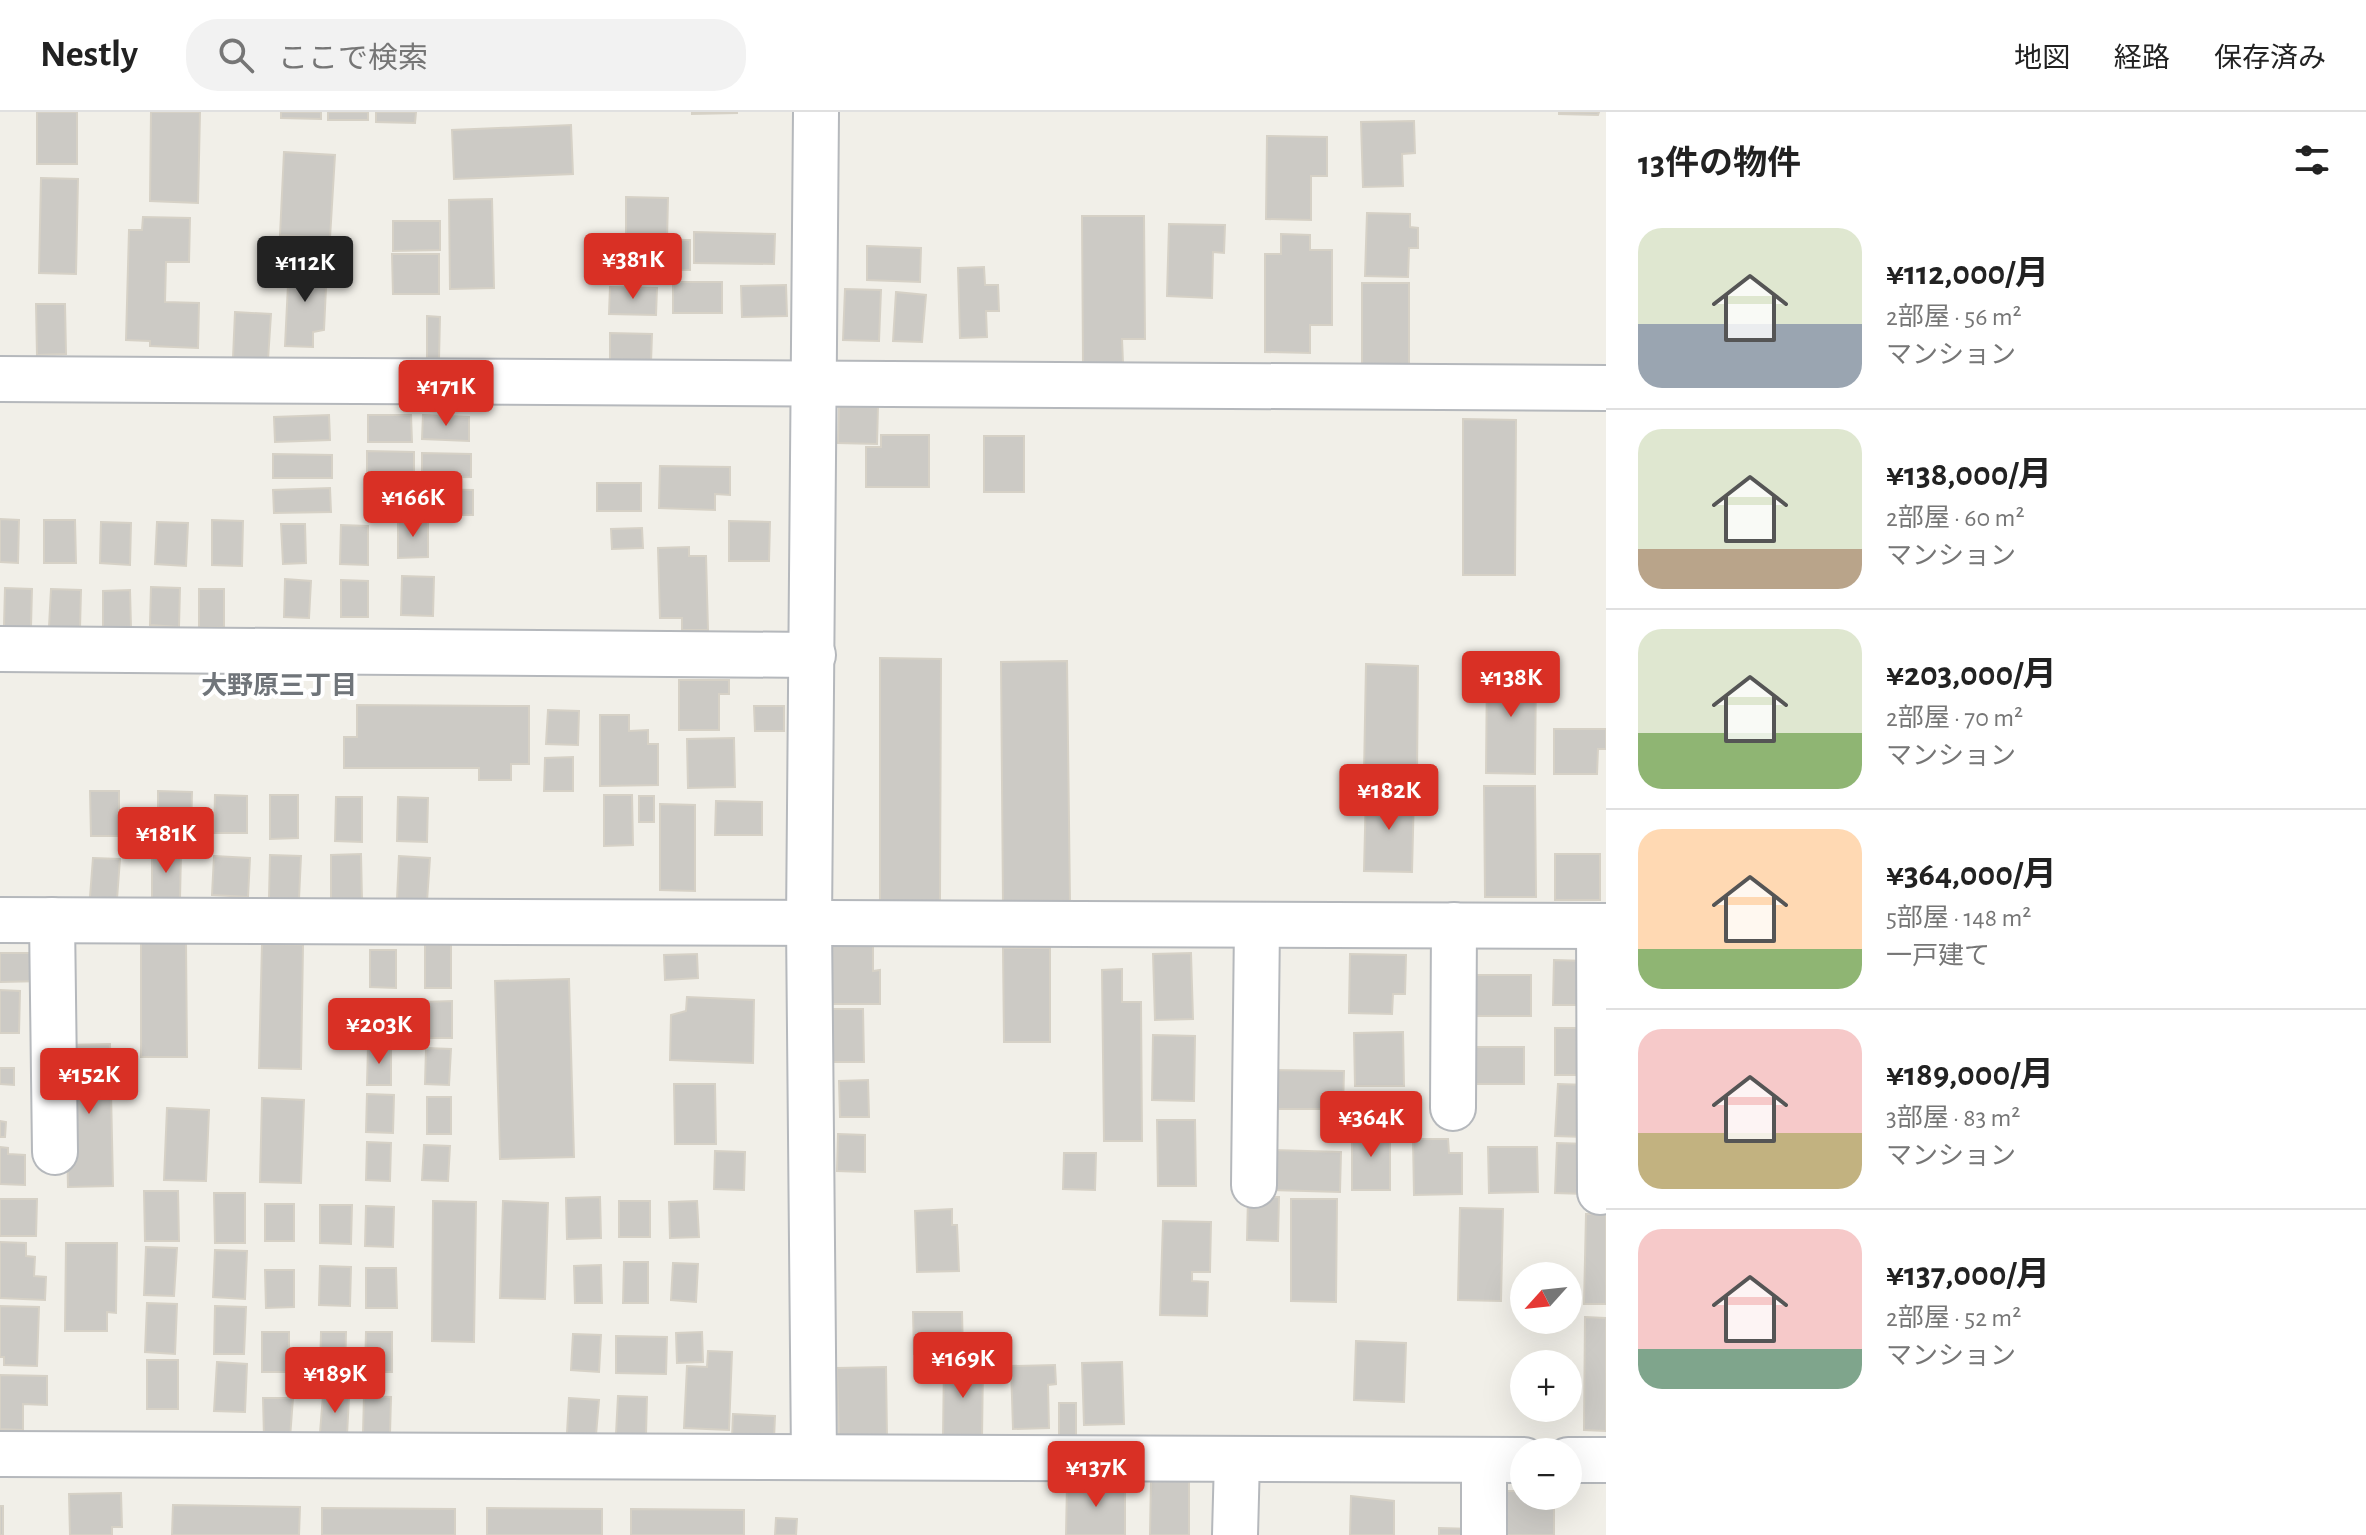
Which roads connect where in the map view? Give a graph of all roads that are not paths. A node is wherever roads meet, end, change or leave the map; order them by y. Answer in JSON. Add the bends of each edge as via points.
{"nodes":[{"id":1,"x":816,"y":112,"type":"edge"},
{"id":2,"x":0,"y":379,"type":"edge"},
{"id":3,"x":813,"y":384,"type":"junction"},
{"id":4,"x":1606,"y":388,"type":"edge"},
{"id":5,"x":0,"y":649,"type":"edge"},
{"id":6,"x":813,"y":655,"type":"junction"},
{"id":7,"x":0,"y":920,"type":"edge"},
{"id":8,"x":52,"y":920,"type":"junction"},
{"id":9,"x":809,"y":923,"type":"junction"},
{"id":10,"x":1257,"y":925,"type":"junction"},
{"id":11,"x":1454,"y":925,"type":"junction"},
{"id":12,"x":1602,"y":926,"type":"edge"},
{"id":13,"x":1453,"y":1108,"type":"dead end"},
{"id":14,"x":55,"y":1152,"type":"dead end"},
{"id":15,"x":1254,"y":1185,"type":"dead end"},
{"id":16,"x":1600,"y":1192,"type":"dead end"},
{"id":17,"x":0,"y":1454,"type":"edge"},
{"id":18,"x":814,"y":1457,"type":"junction"},
{"id":19,"x":1237,"y":1459,"type":"junction"},
{"id":20,"x":1504,"y":1460,"type":"edge"},
{"id":21,"x":1582,"y":1460,"type":"edge"},
{"id":22,"x":1606,"y":1460,"type":"edge"},
{"id":23,"x":1235,"y":1535,"type":"edge"},
{"id":24,"x":1484,"y":1535,"type":"edge"}],
"edges":[{"from":1,"to":3,"type":"street"},
{"from":2,"to":3,"type":"street"},
{"from":3,"to":4,"type":"street"},
{"from":3,"to":6,"type":"street"},
{"from":5,"to":6,"type":"street"},
{"from":6,"to":9,"type":"street"},
{"from":7,"to":8,"type":"street"},
{"from":8,"to":9,"type":"street"},
{"from":8,"to":14,"type":"street"},
{"from":9,"to":10,"type":"street"},
{"from":9,"to":18,"type":"street"},
{"from":10,"to":11,"type":"street"},
{"from":10,"to":15,"type":"street"},
{"from":11,"to":12,"type":"street"},
{"from":11,"to":13,"type":"street"},
{"from":12,"to":16,"type":"street"},
{"from":17,"to":18,"type":"street"},
{"from":18,"to":19,"type":"street"},
{"from":19,"to":20,"type":"street"},
{"from":19,"to":23,"type":"street"},
{"from":20,"to":24,"type":"street"},
{"from":21,"to":22,"type":"street"}]}
